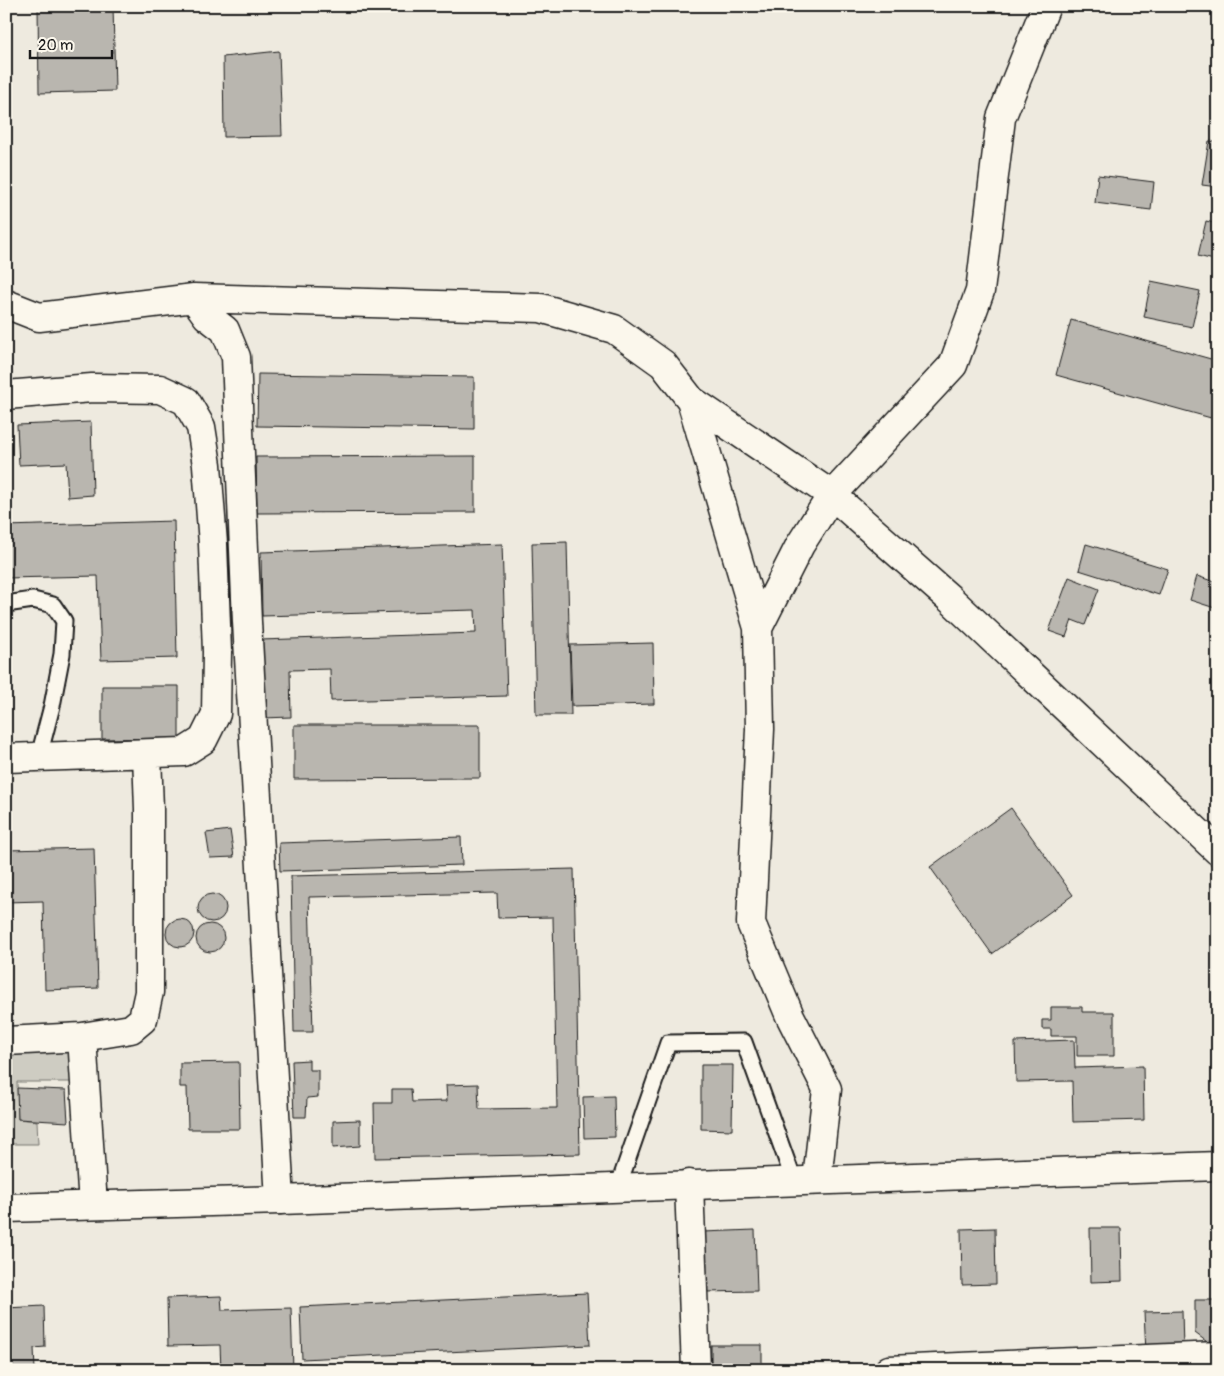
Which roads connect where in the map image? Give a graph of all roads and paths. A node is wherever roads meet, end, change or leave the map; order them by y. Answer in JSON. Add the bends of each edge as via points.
{"nodes":[{"id":1,"x":1046,"y":6,"type":"edge"},
{"id":2,"x":194,"y":298,"type":"junction"},
{"id":3,"x":6,"y":304,"type":"edge"},
{"id":4,"x":6,"y":395,"type":"edge"},
{"id":5,"x":691,"y":400,"type":"junction"},
{"id":6,"x":832,"y":495,"type":"junction"},
{"id":7,"x":6,"y":604,"type":"edge"},
{"id":8,"x":758,"y":628,"type":"junction"},
{"id":9,"x":147,"y":754,"type":"junction"},
{"id":10,"x":39,"y":756,"type":"junction"},
{"id":11,"x":6,"y":758,"type":"edge"},
{"id":12,"x":1218,"y":851,"type":"edge"},
{"id":13,"x":82,"y":1037,"type":"junction"},
{"id":14,"x":6,"y":1041,"type":"edge"},
{"id":15,"x":1218,"y":1166,"type":"edge"},
{"id":16,"x":805,"y":1180,"type":"junction"},
{"id":17,"x":689,"y":1184,"type":"junction"},
{"id":18,"x":618,"y":1187,"type":"junction"},
{"id":19,"x":280,"y":1200,"type":"junction"},
{"id":20,"x":93,"y":1205,"type":"junction"},
{"id":21,"x":6,"y":1208,"type":"edge"},
{"id":22,"x":1218,"y":1356,"type":"edge"},
{"id":23,"x":696,"y":1370,"type":"edge"},
{"id":24,"x":889,"y":1370,"type":"edge"}],
"edges":[{"from":1,"to":6,"type":"street","via":[[1001,118],[980,291],[953,366]]},
{"from":2,"to":3,"type":"street","via":[[39,317]]},
{"from":2,"to":5,"type":"street","via":[[541,308],[614,329],[663,364]]},
{"from":2,"to":19,"type":"street","via":[[207,316],[225,330],[236,357],[247,622]]},
{"from":4,"to":9,"type":"street","via":[[92,388],[160,389],[186,401],[201,428],[208,465],[213,544],[216,714],[203,740],[184,752]]},
{"from":5,"to":6,"type":"street"},
{"from":5,"to":8,"type":"street"},
{"from":6,"to":8,"type":"street","via":[[800,545]]},
{"from":6,"to":12,"type":"street","via":[[949,598]]},
{"from":7,"to":10,"type":"lane","via":[[33,600],[53,605],[64,621],[56,688]]},
{"from":8,"to":16,"type":"street","via":[[760,729],[751,922],[790,1016],[827,1089]]},
{"from":9,"to":10,"type":"street"},
{"from":9,"to":13,"type":"street","via":[[149,992],[143,1019],[131,1029]]},
{"from":10,"to":11,"type":"street"},
{"from":13,"to":14,"type":"street"},
{"from":13,"to":20,"type":"street"},
{"from":15,"to":16,"type":"street"},
{"from":16,"to":17,"type":"street"},
{"from":16,"to":18,"type":"lane","via":[[744,1042],[668,1043]]},
{"from":17,"to":18,"type":"street"},
{"from":17,"to":23,"type":"street"},
{"from":18,"to":19,"type":"street"},
{"from":19,"to":20,"type":"street"},
{"from":20,"to":21,"type":"street"},
{"from":22,"to":24,"type":"street"}]}
